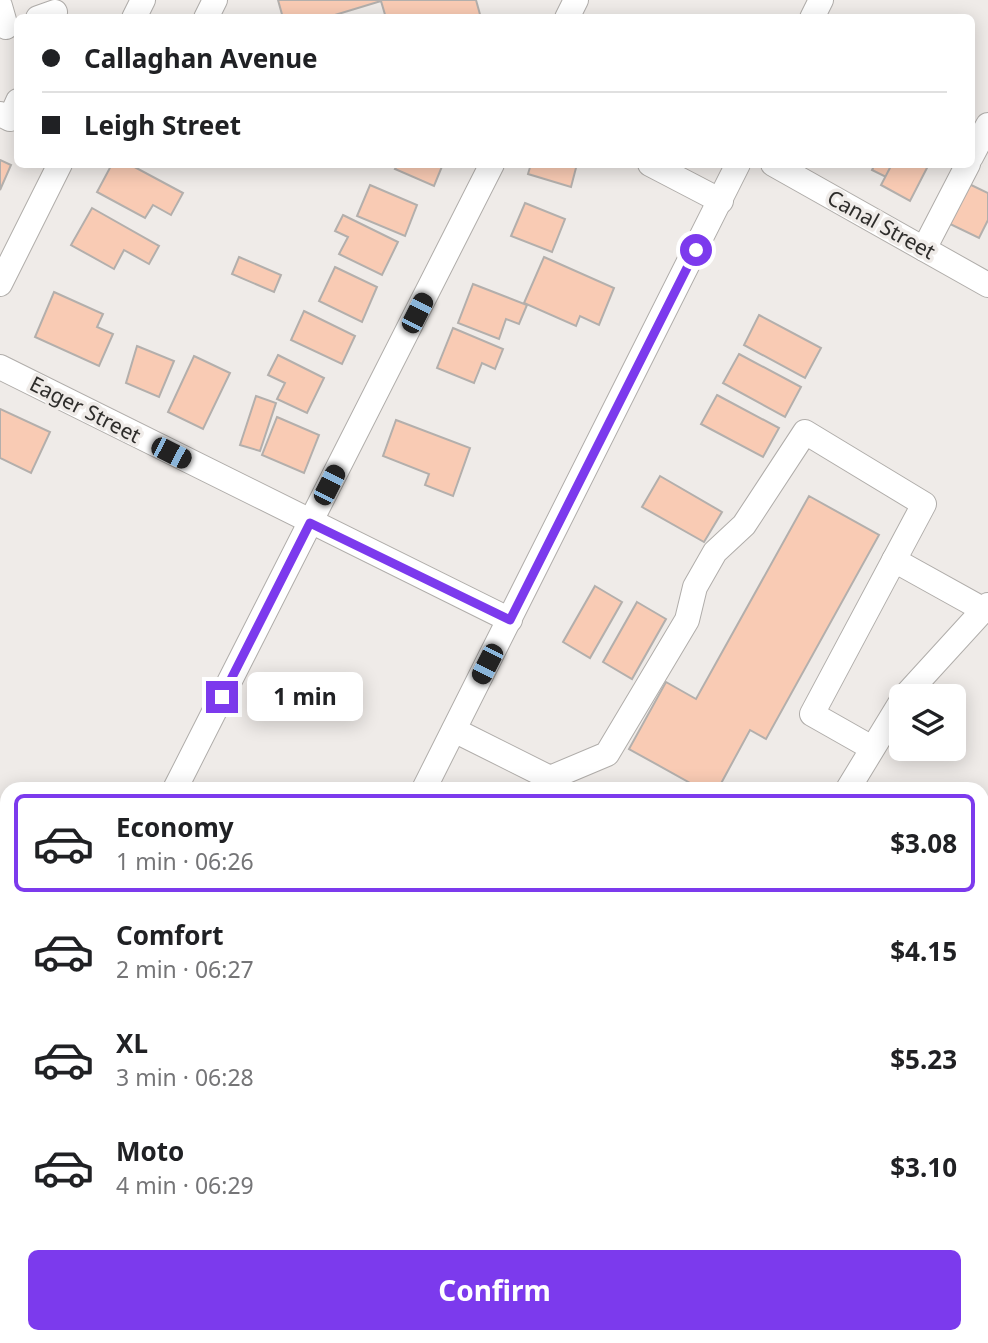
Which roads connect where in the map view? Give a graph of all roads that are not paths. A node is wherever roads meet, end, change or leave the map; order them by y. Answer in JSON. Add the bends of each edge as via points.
{"nodes":[{"id":1,"x":14,"y":110,"type":"edge"},
{"id":2,"x":0,"y":114,"type":"edge"},
{"id":3,"x":988,"y":125,"type":"edge"},
{"id":4,"x":975,"y":149,"type":"edge"},
{"id":5,"x":58,"y":168,"type":"edge"},
{"id":6,"x":490,"y":168,"type":"edge"},
{"id":7,"x":658,"y":168,"type":"edge"},
{"id":8,"x":736,"y":168,"type":"edge"},
{"id":9,"x":781,"y":168,"type":"edge"},
{"id":10,"x":966,"y":168,"type":"edge"},
{"id":11,"x":721,"y":201,"type":"junction"},
{"id":12,"x":924,"y":249,"type":"junction"},
{"id":13,"x":0,"y":284,"type":"edge"},
{"id":14,"x":988,"y":285,"type":"edge"},
{"id":15,"x":0,"y":367,"type":"edge"},
{"id":16,"x":310,"y":523,"type":"junction"},
{"id":17,"x":894,"y":560,"type":"junction"},
{"id":18,"x":986,"y":607,"type":"edge"},
{"id":19,"x":510,"y":620,"type":"junction"},
{"id":20,"x":916,"y":684,"type":"edge"},
{"id":21,"x":889,"y":721,"type":"edge"},
{"id":22,"x":454,"y":730,"type":"junction"},
{"id":23,"x":872,"y":748,"type":"junction"},
{"id":24,"x":179,"y":782,"type":"edge"},
{"id":25,"x":428,"y":782,"type":"edge"},
{"id":26,"x":853,"y":782,"type":"edge"}],
"edges":[{"from":1,"to":2,"type":"street","via":[[10,118]]},
{"from":3,"to":4,"type":"street"},
{"from":5,"to":13,"type":"street"},
{"from":6,"to":16,"type":"street"},
{"from":7,"to":11,"type":"street"},
{"from":8,"to":11,"type":"street"},
{"from":9,"to":12,"type":"street","name":"Canal Street"},
{"from":10,"to":12,"type":"street"},
{"from":11,"to":19,"type":"street"},
{"from":12,"to":14,"type":"street","name":"Canal Street"},
{"from":15,"to":16,"type":"street","name":"Eager Street"},
{"from":16,"to":19,"type":"street","name":"Eager Street"},
{"from":16,"to":24,"type":"street"},
{"from":17,"to":18,"type":"street"},
{"from":17,"to":22,"type":"street","via":[[924,504],[805,432],[744,525],[715,552],[695,587],[687,620],[607,754],[550,778]]},
{"from":17,"to":23,"type":"street","via":[[812,714]]},
{"from":18,"to":20,"type":"street"},
{"from":19,"to":22,"type":"street"},
{"from":21,"to":23,"type":"street"},
{"from":22,"to":25,"type":"street"},
{"from":23,"to":26,"type":"street"}]}
